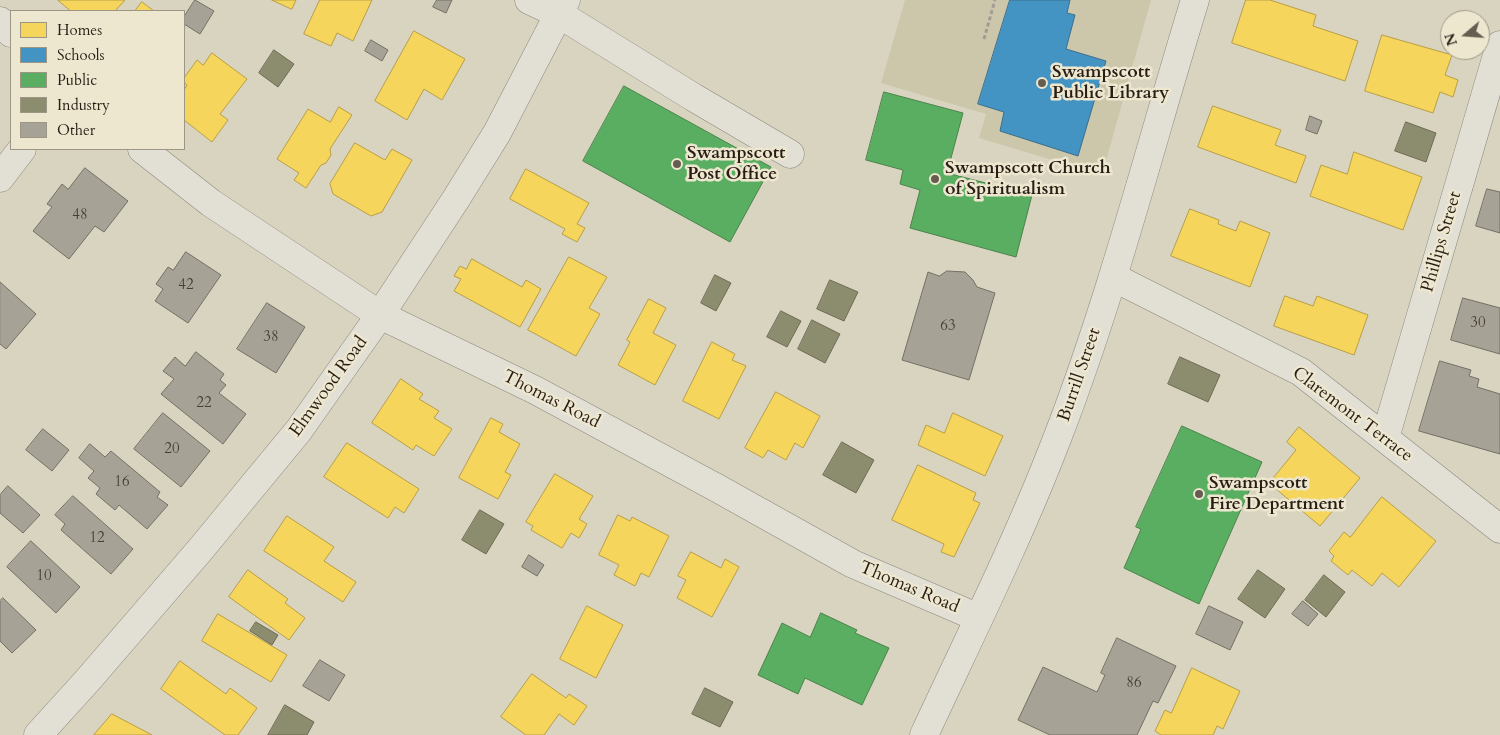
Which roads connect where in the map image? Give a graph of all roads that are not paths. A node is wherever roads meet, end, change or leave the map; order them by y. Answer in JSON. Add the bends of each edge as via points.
{"nodes":[{"id":1,"x":529,"y":0,"type":"edge"},
{"id":2,"x":1195,"y":0,"type":"edge"},
{"id":3,"x":563,"y":7,"type":"edge"},
{"id":4,"x":0,"y":21,"type":"edge"},
{"id":5,"x":10,"y":33,"type":"edge"},
{"id":6,"x":1500,"y":45,"type":"edge"},
{"id":7,"x":21,"y":150,"type":"edge"},
{"id":8,"x":143,"y":150,"type":"edge"},
{"id":9,"x":790,"y":154,"type":"dead end"},
{"id":10,"x":0,"y":178,"type":"edge"},
{"id":11,"x":1113,"y":277,"type":"junction"},
{"id":12,"x":380,"y":315,"type":"junction"},
{"id":13,"x":1385,"y":438,"type":"junction"},
{"id":14,"x":1500,"y":529,"type":"edge"},
{"id":15,"x":979,"y":618,"type":"junction"},
{"id":16,"x":38,"y":735,"type":"edge"},
{"id":17,"x":924,"y":735,"type":"edge"}],
"edges":[{"from":1,"to":3,"type":"street"},
{"from":2,"to":11,"type":"street","name":"Burrill Street"},
{"from":3,"to":9,"type":"street","via":[[693,97]]},
{"from":3,"to":12,"type":"street","name":"Elmwood Road","via":[[497,133]]},
{"from":4,"to":5,"type":"street"},
{"from":6,"to":13,"type":"street","name":"Phillips Street"},
{"from":7,"to":10,"type":"street"},
{"from":8,"to":12,"type":"street","name":"Thomas Road","via":[[211,203]]},
{"from":11,"to":13,"type":"street","name":"Claremont Terrace","via":[[1301,372]]},
{"from":11,"to":15,"type":"street","name":"Burrill Street","via":[[1058,436]]},
{"from":12,"to":15,"type":"street","name":"Thomas Road","via":[[535,390],[853,564]]},
{"from":12,"to":16,"type":"street","name":"Elmwood Road","via":[[299,430],[200,550]]},
{"from":13,"to":14,"type":"street","name":"Claremont Terrace"},
{"from":15,"to":17,"type":"street","name":"Burrill Street"}]}
